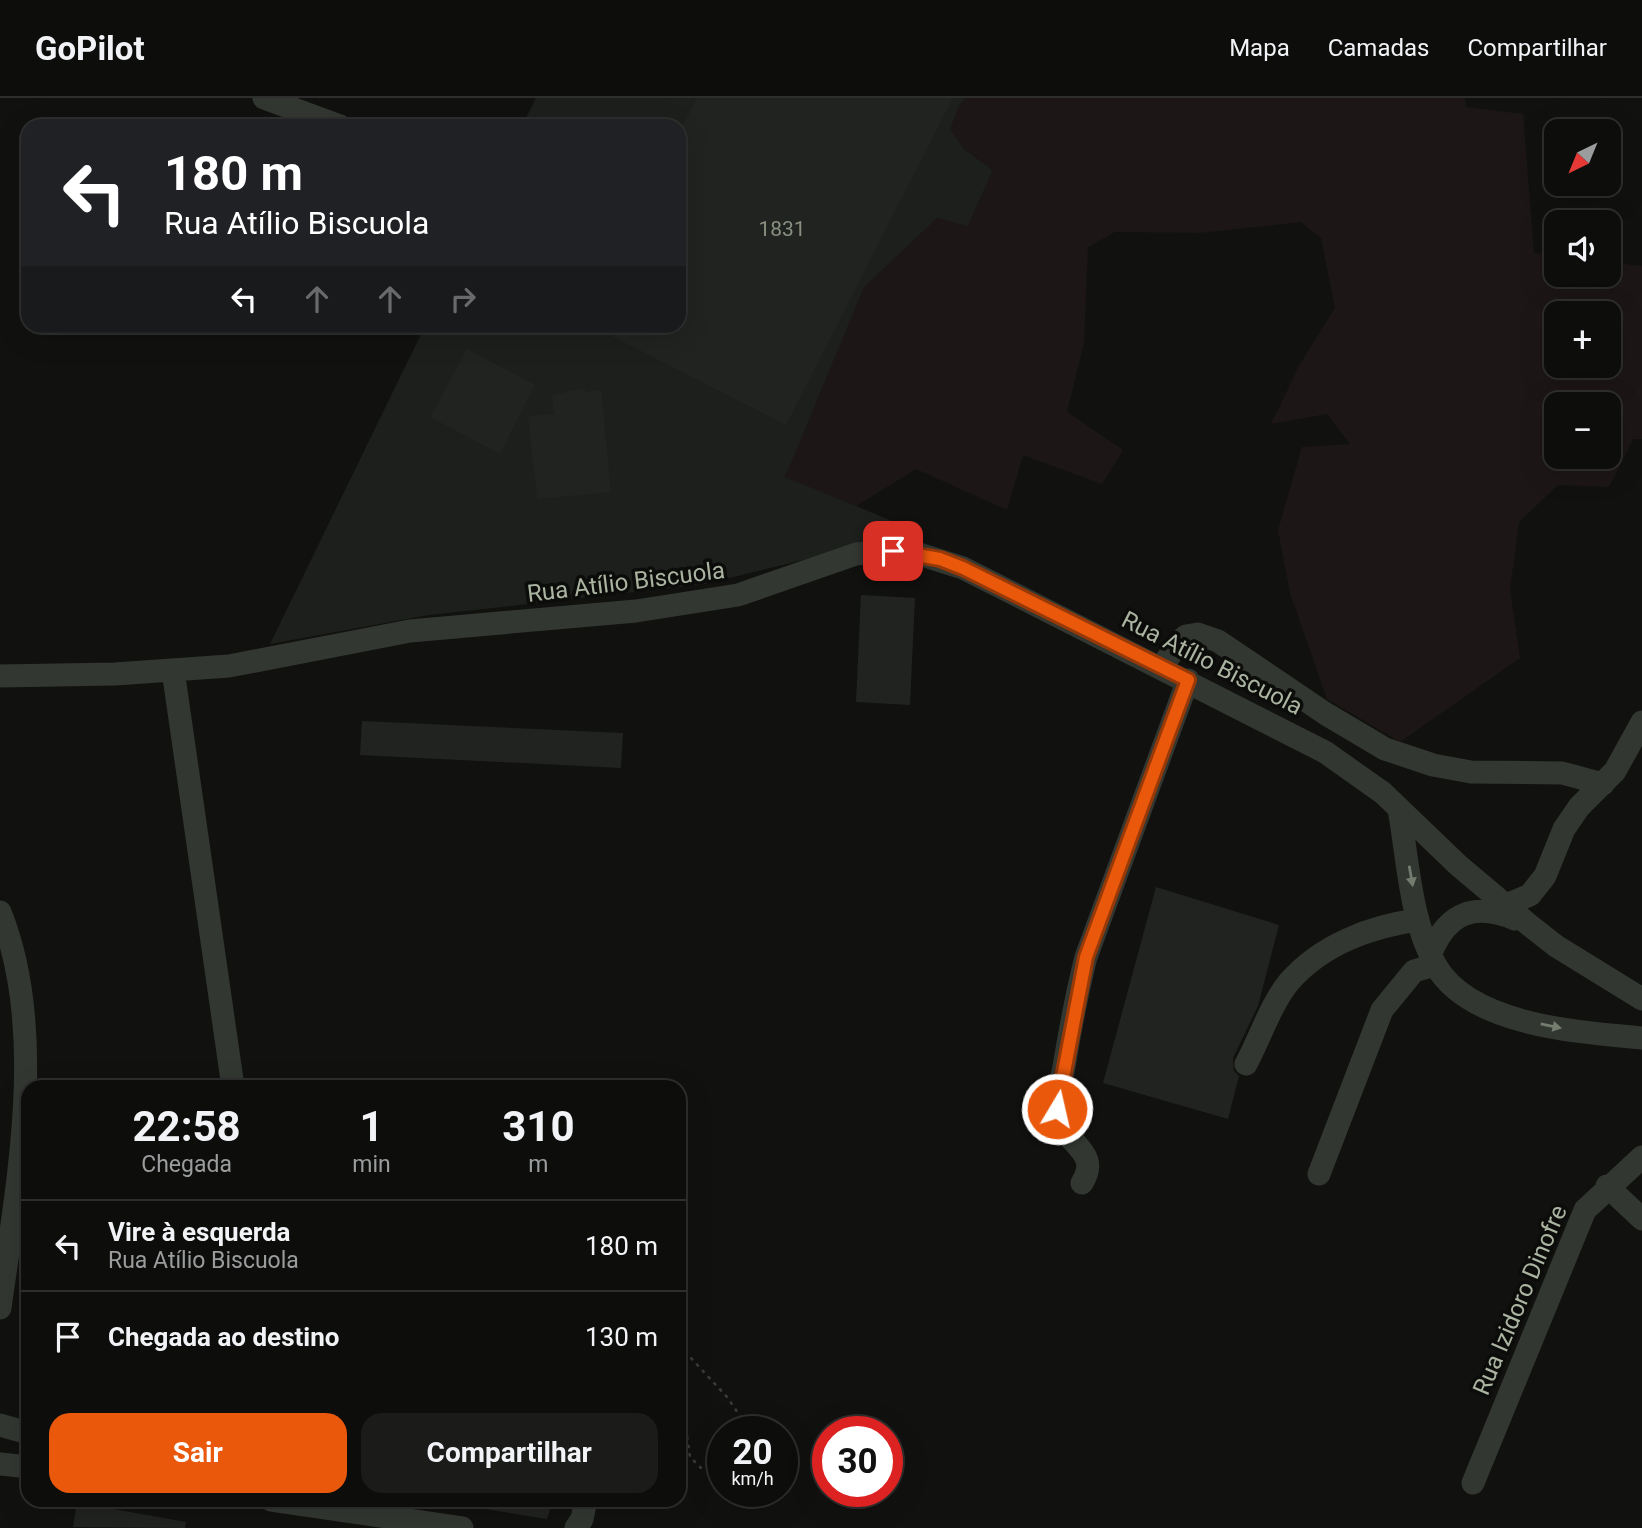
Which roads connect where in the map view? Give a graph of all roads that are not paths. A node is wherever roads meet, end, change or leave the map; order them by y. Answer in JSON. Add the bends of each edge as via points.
{"nodes":[{"id":1,"x":264,"y":98,"type":"edge"},
{"id":2,"x":321,"y":119,"type":"edge"},
{"id":3,"x":1162,"y":667,"type":"junction"},
{"id":4,"x":173,"y":670,"type":"junction"},
{"id":5,"x":0,"y":676,"type":"edge"},
{"id":6,"x":1188,"y":680,"type":"junction"},
{"id":7,"x":1642,"y":722,"type":"edge"},
{"id":8,"x":1603,"y":784,"type":"junction"},
{"id":9,"x":1399,"y":809,"type":"junction"},
{"id":10,"x":1506,"y":905,"type":"junction"},
{"id":11,"x":0,"y":912,"type":"edge"},
{"id":12,"x":1418,"y":919,"type":"junction"},
{"id":13,"x":1528,"y":924,"type":"junction"},
{"id":14,"x":1433,"y":959,"type":"junction"},
{"id":15,"x":1642,"y":999,"type":"edge"},
{"id":16,"x":1642,"y":1038,"type":"edge"},
{"id":17,"x":1246,"y":1064,"type":"dead end"},
{"id":18,"x":24,"y":1080,"type":"edge"},
{"id":19,"x":232,"y":1080,"type":"edge"},
{"id":20,"x":21,"y":1121,"type":"edge"},
{"id":21,"x":1642,"y":1157,"type":"edge"},
{"id":22,"x":1319,"y":1174,"type":"dead end"},
{"id":23,"x":1082,"y":1183,"type":"dead end"},
{"id":24,"x":1607,"y":1186,"type":"junction"},
{"id":25,"x":1642,"y":1219,"type":"edge"},
{"id":26,"x":0,"y":1308,"type":"edge"},
{"id":27,"x":0,"y":1425,"type":"edge"},
{"id":28,"x":21,"y":1431,"type":"edge"},
{"id":29,"x":0,"y":1464,"type":"edge"},
{"id":30,"x":21,"y":1466,"type":"edge"},
{"id":31,"x":1473,"y":1483,"type":"dead end"},
{"id":32,"x":319,"y":1507,"type":"edge"},
{"id":33,"x":585,"y":1507,"type":"edge"},
{"id":34,"x":462,"y":1528,"type":"edge"},
{"id":35,"x":576,"y":1528,"type":"edge"}],
"edges":[{"from":1,"to":2,"type":"street"},
{"from":3,"to":4,"type":"street","name":"Rua Atílio Biscuola","via":[[963,568],[893,551],[856,554],[738,595],[705,601],[410,631],[278,659]]},
{"from":3,"to":6,"type":"street","name":"Rua Atílio Biscuola"},
{"from":3,"to":8,"type":"street","via":[[1178,643],[1198,634],[1218,641],[1385,749],[1471,772],[1562,773]]},
{"from":4,"to":5,"type":"street","name":"Rua Atílio Biscuola"},
{"from":4,"to":19,"type":"street"},
{"from":6,"to":9,"type":"street","name":"Rua Atílio Biscuola","via":[[1325,752],[1368,780]]},
{"from":6,"to":23,"type":"street","via":[[1094,935],[1076,997],[1057,1109],[1066,1135],[1088,1160],[1090,1171]]},
{"from":7,"to":8,"type":"street"},
{"from":8,"to":10,"type":"street","via":[[1564,829],[1537,887]]},
{"from":9,"to":10,"type":"street","name":"Rua Atílio Biscuola"},
{"from":9,"to":12,"type":"street","one_way":true},
{"from":10,"to":13,"type":"street","name":"Rua Atílio Biscuola"},
{"from":11,"to":18,"type":"street","via":[[11,939],[21,989]]},
{"from":12,"to":14,"type":"street"},
{"from":12,"to":17,"type":"street","via":[[1391,923],[1344,940],[1318,958],[1289,983]]},
{"from":13,"to":14,"type":"street","via":[[1493,911],[1469,912],[1445,928]]},
{"from":13,"to":15,"type":"street","name":"Rua Atílio Biscuola"},
{"from":14,"to":16,"type":"street","one_way":true,"via":[[1452,986],[1475,1002],[1517,1018]]},
{"from":14,"to":22,"type":"street","via":[[1413,971],[1382,1010]]},
{"from":20,"to":26,"type":"street"},
{"from":21,"to":24,"type":"street","name":"Rua Izidoro Dinofre"},
{"from":24,"to":25,"type":"street"},
{"from":24,"to":31,"type":"street","name":"Rua Izidoro Dinofre","via":[[1585,1209]]},
{"from":27,"to":28,"type":"street"},
{"from":29,"to":30,"type":"street"},
{"from":32,"to":34,"type":"street"},
{"from":33,"to":35,"type":"street"}]}
